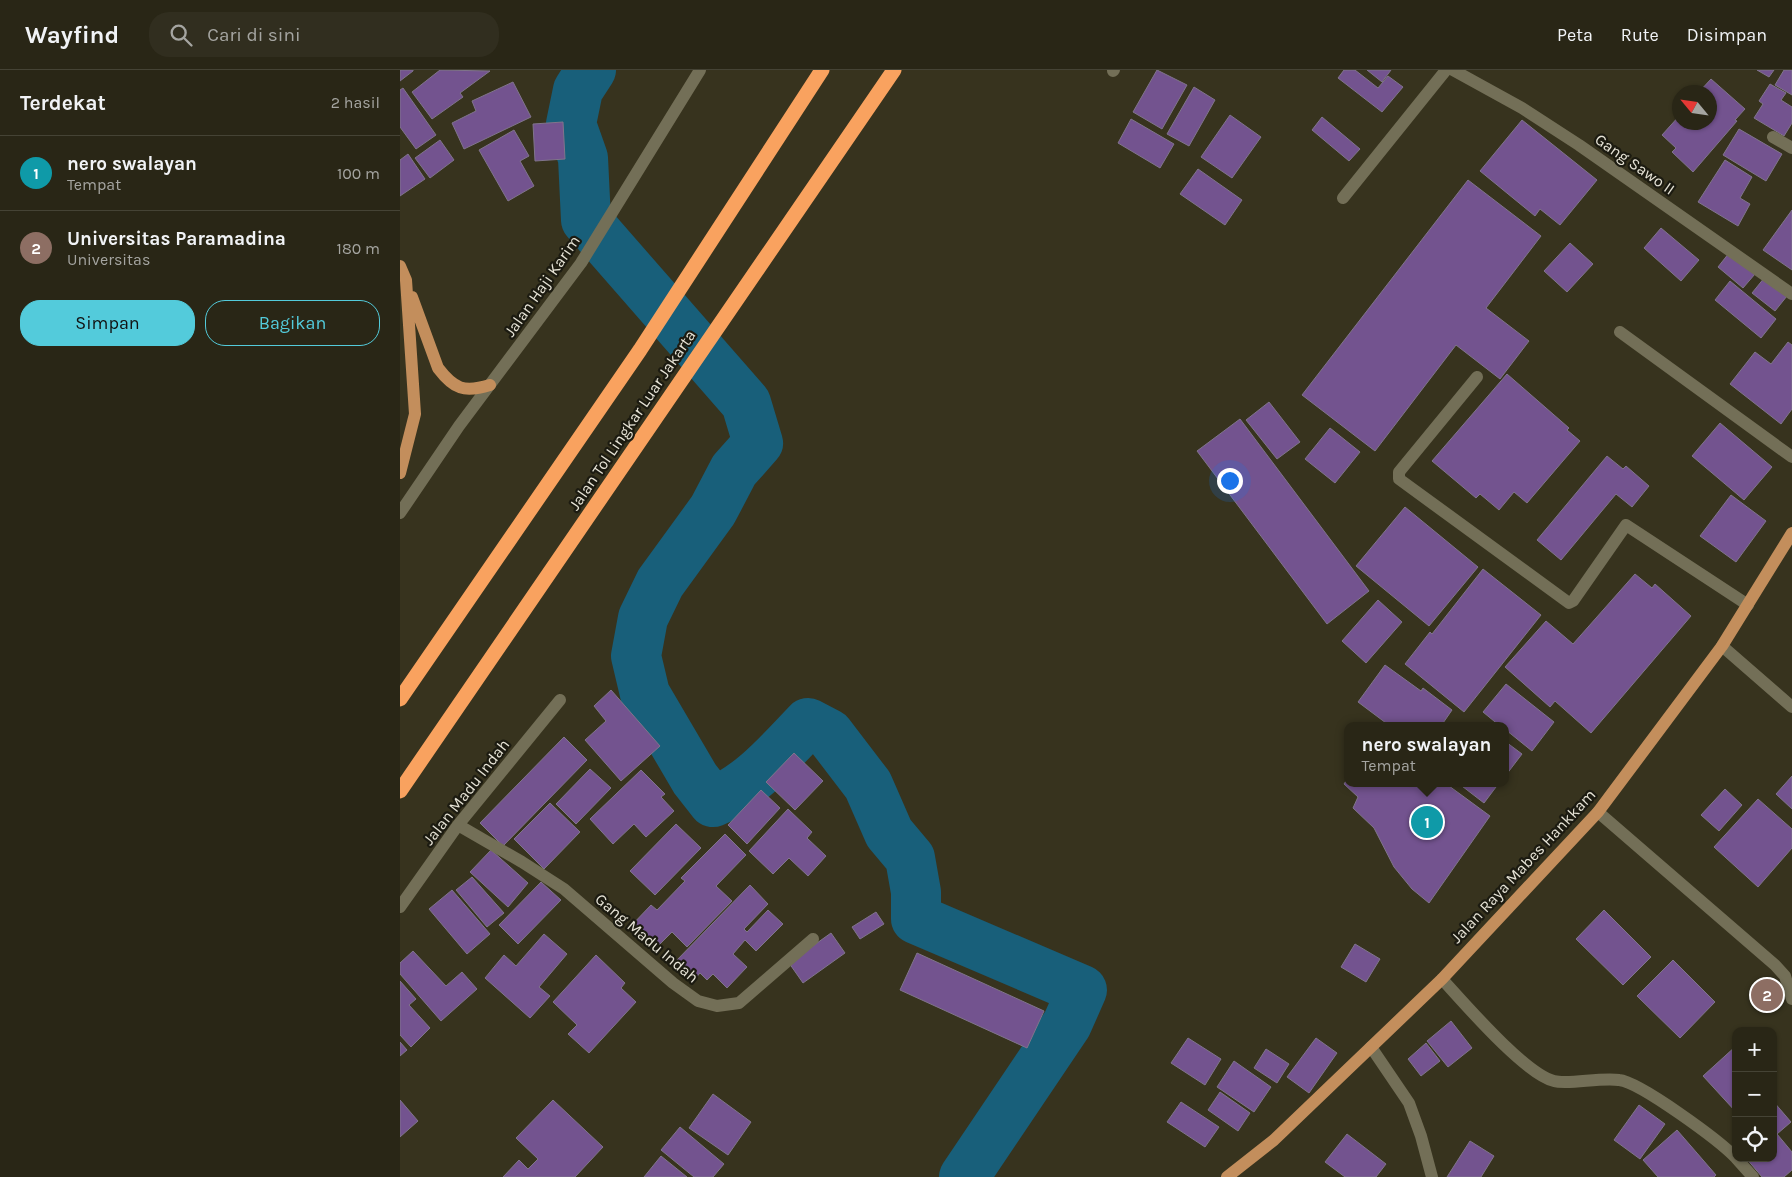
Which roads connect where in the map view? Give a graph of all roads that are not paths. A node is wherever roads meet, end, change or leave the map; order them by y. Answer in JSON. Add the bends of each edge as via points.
{"nodes":[{"id":1,"x":700,"y":70,"type":"edge"},
{"id":2,"x":822,"y":70,"type":"edge"},
{"id":3,"x":894,"y":70,"type":"edge"},
{"id":4,"x":1446,"y":70,"type":"edge"},
{"id":5,"x":1453,"y":70,"type":"edge"},
{"id":6,"x":1773,"y":137,"type":"dead end"},
{"id":7,"x":1792,"y":148,"type":"edge"},
{"id":8,"x":1344,"y":198,"type":"dead end"},
{"id":9,"x":400,"y":266,"type":"edge"},
{"id":10,"x":406,"y":280,"type":"junction"},
{"id":11,"x":1792,"y":294,"type":"edge"},
{"id":12,"x":1620,"y":332,"type":"dead end"},
{"id":13,"x":1477,"y":377,"type":"dead end"},
{"id":14,"x":490,"y":385,"type":"junction"},
{"id":15,"x":1792,"y":457,"type":"edge"},
{"id":16,"x":400,"y":472,"type":"edge"},
{"id":17,"x":400,"y":513,"type":"edge"},
{"id":18,"x":1792,"y":532,"type":"edge"},
{"id":19,"x":1748,"y":605,"type":"junction"},
{"id":20,"x":1722,"y":646,"type":"junction"},
{"id":21,"x":400,"y":699,"type":"edge"},
{"id":22,"x":560,"y":700,"type":"dead end"},
{"id":23,"x":1792,"y":707,"type":"edge"},
{"id":24,"x":400,"y":791,"type":"edge"},
{"id":25,"x":1598,"y":812,"type":"junction"},
{"id":26,"x":458,"y":825,"type":"junction"},
{"id":27,"x":400,"y":907,"type":"edge"},
{"id":28,"x":813,"y":939,"type":"dead end"},
{"id":29,"x":1442,"y":979,"type":"junction"},
{"id":30,"x":1792,"y":999,"type":"edge"},
{"id":31,"x":1371,"y":1047,"type":"junction"},
{"id":32,"x":1732,"y":1155,"type":"edge"},
{"id":33,"x":1740,"y":1162,"type":"edge"},
{"id":34,"x":1227,"y":1177,"type":"edge"},
{"id":35,"x":1432,"y":1177,"type":"edge"},
{"id":36,"x":1753,"y":1177,"type":"edge"}],
"edges":[{"from":1,"to":14,"type":"street","name":"Jalan Haji Karim","via":[[581,263]]},
{"from":2,"to":21,"type":"highway","name":"Jalan Tol Lingkar Luar Jakarta","via":[[640,350]]},
{"from":3,"to":24,"type":"highway","name":"Jalan Tol Lingkar Luar Jakarta"},
{"from":4,"to":8,"type":"street"},
{"from":5,"to":11,"type":"street","name":"Gang Sawo II","via":[[1522,108],[1579,145]]},
{"from":6,"to":7,"type":"street"},
{"from":9,"to":10,"type":"main road"},
{"from":10,"to":14,"type":"main road","via":[[438,368],[445,378],[465,390]]},
{"from":10,"to":16,"type":"main road","via":[[415,414]]},
{"from":12,"to":15,"type":"street"},
{"from":13,"to":19,"type":"street","via":[[1399,472],[1399,479],[1566,602],[1573,601],[1626,525]]},
{"from":14,"to":17,"type":"street","name":"Jalan Haji Karim"},
{"from":18,"to":19,"type":"main road","name":"Jalan Raya Mabes Hankkam"},
{"from":19,"to":20,"type":"main road","name":"Jalan Raya Mabes Hankkam"},
{"from":20,"to":23,"type":"street"},
{"from":20,"to":25,"type":"main road","name":"Jalan Raya Mabes Hankkam"},
{"from":22,"to":26,"type":"street","name":"Jalan Madu Indah"},
{"from":25,"to":29,"type":"main road","name":"Jalan Raya Mabes Hankkam"},
{"from":25,"to":30,"type":"street","via":[[1776,965],[1785,976]]},
{"from":26,"to":27,"type":"street","name":"Jalan Madu Indah"},
{"from":26,"to":28,"type":"street","name":"Gang Madu Indah","via":[[564,889],[698,1001],[717,1006],[739,1003]]},
{"from":29,"to":31,"type":"main road","name":"Jalan Raya Mabes Hankkam"},
{"from":29,"to":32,"type":"street","via":[[1506,1046],[1537,1073],[1555,1081],[1621,1080],[1691,1121]]},
{"from":31,"to":34,"type":"main road","name":"Jalan Raya Mabes Hankkam","via":[[1274,1140]]},
{"from":31,"to":35,"type":"street","via":[[1409,1103]]},
{"from":33,"to":36,"type":"street"}]}
